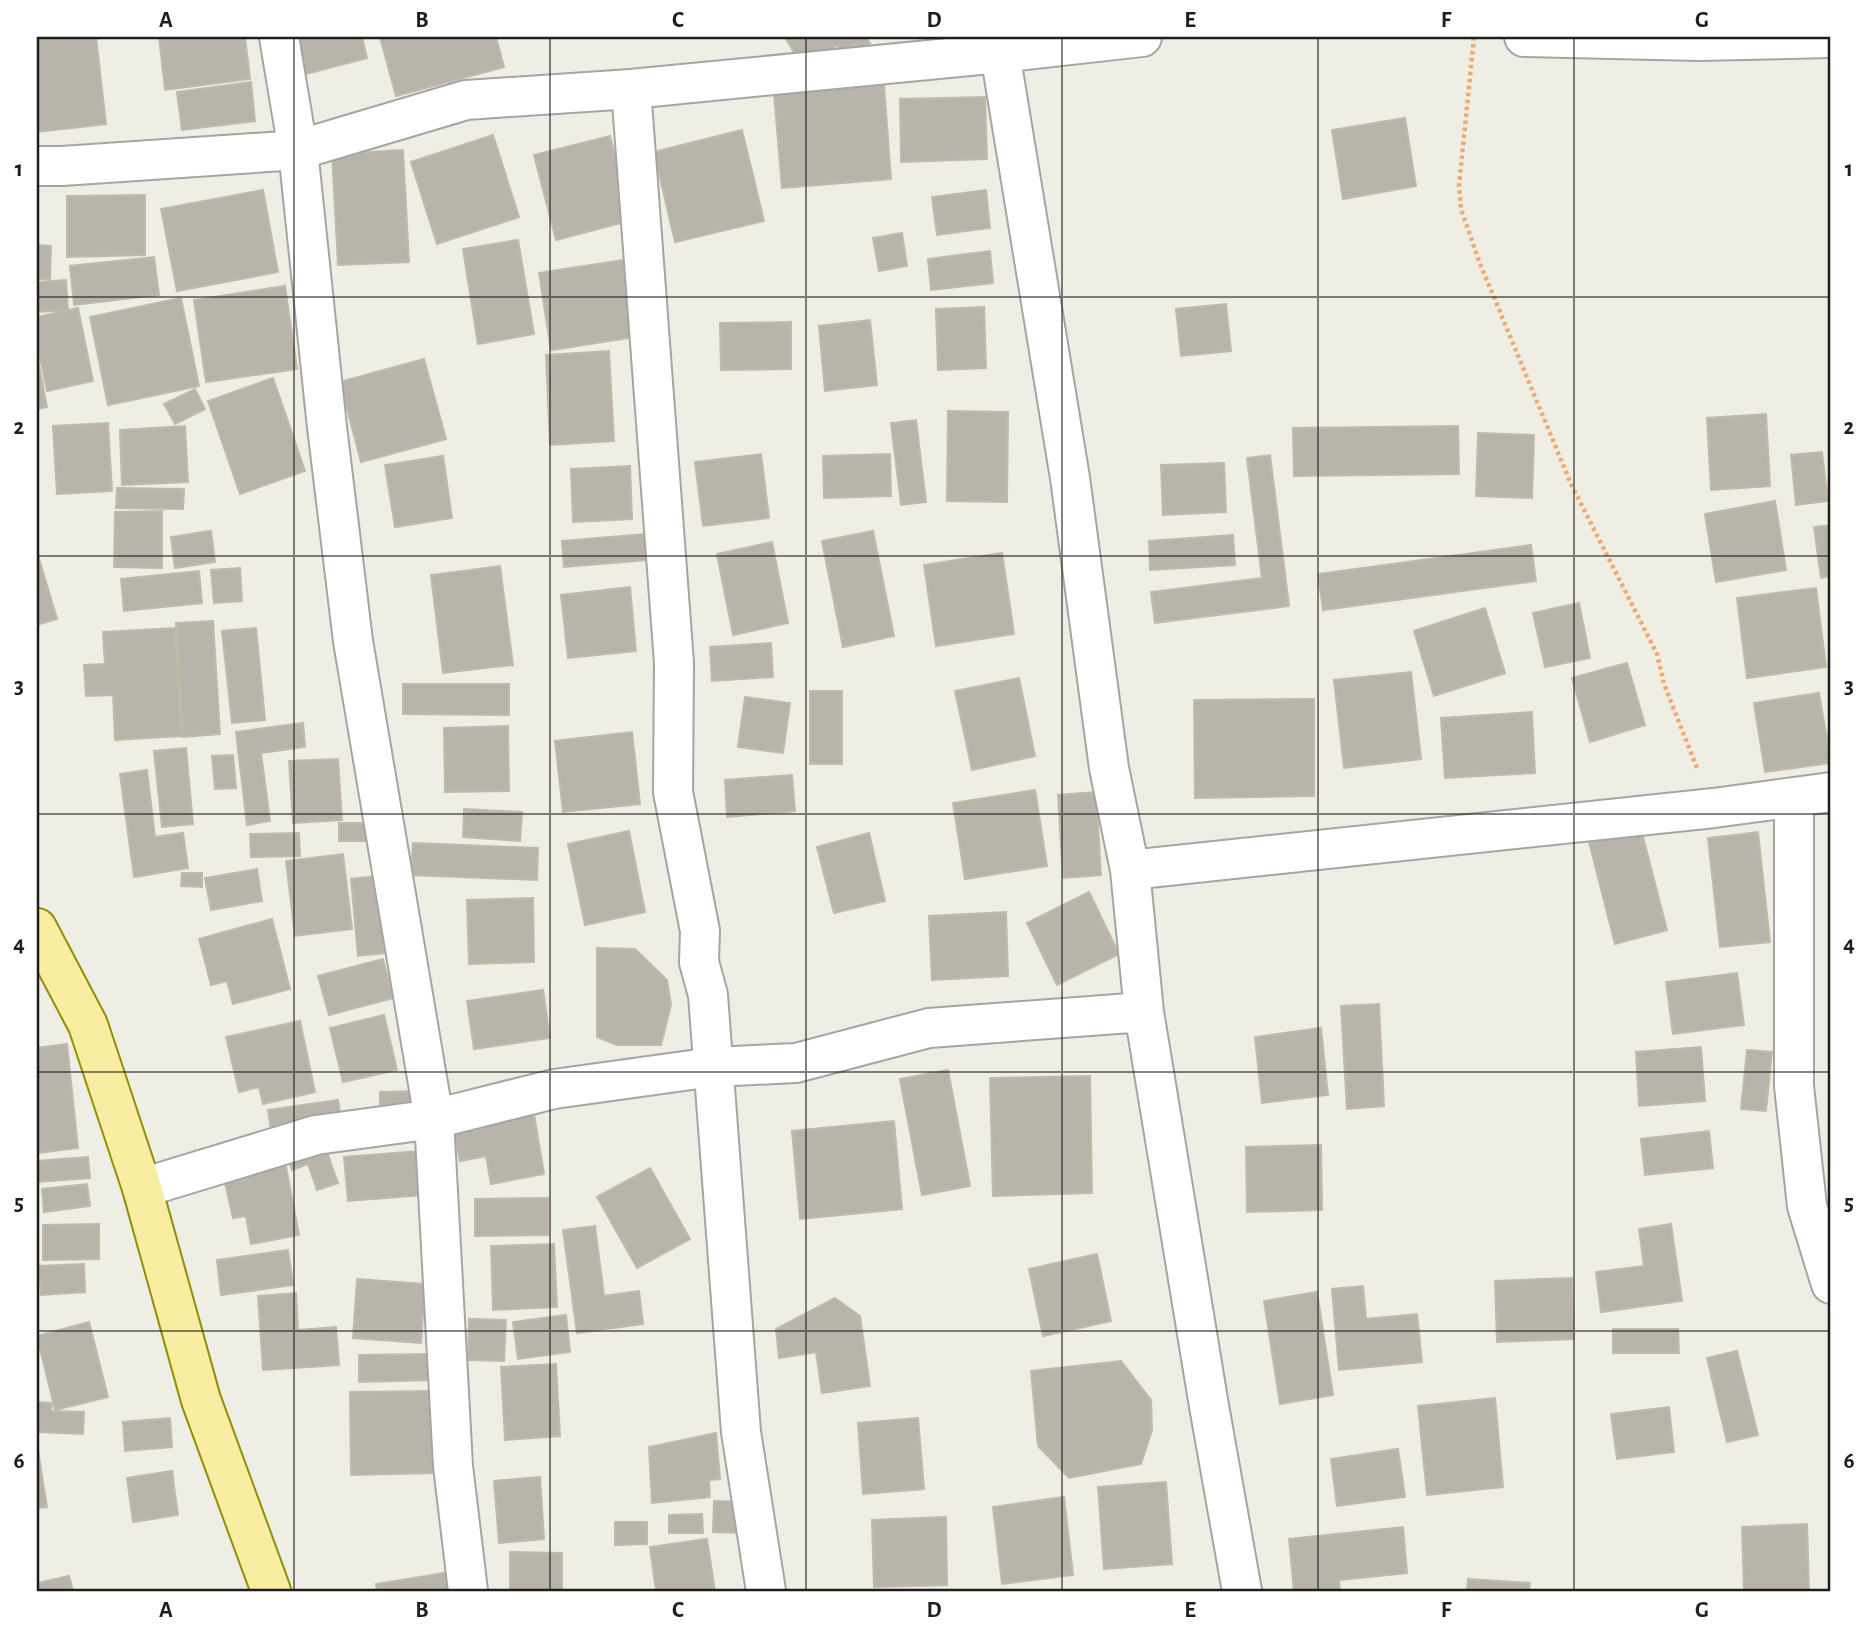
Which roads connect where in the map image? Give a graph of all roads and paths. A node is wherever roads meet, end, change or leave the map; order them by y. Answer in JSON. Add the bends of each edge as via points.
{"nodes":[{"id":1,"x":279,"y":37,"type":"edge"},
{"id":2,"x":1142,"y":37,"type":"edge"},
{"id":3,"x":1474,"y":37,"type":"edge"},
{"id":4,"x":1524,"y":37,"type":"edge"},
{"id":5,"x":1831,"y":38,"type":"edge"},
{"id":6,"x":1000,"y":45,"type":"edge"},
{"id":7,"x":631,"y":89,"type":"junction"},
{"id":8,"x":298,"y":150,"type":"junction"},
{"id":9,"x":37,"y":166,"type":"edge"},
{"id":10,"x":1831,"y":792,"type":"edge"},
{"id":11,"x":1794,"y":797,"type":"junction"},
{"id":12,"x":1714,"y":808,"type":"junction"},
{"id":13,"x":1130,"y":870,"type":"junction"},
{"id":14,"x":37,"y":928,"type":"edge"},
{"id":15,"x":1144,"y":1012,"type":"junction"},
{"id":16,"x":713,"y":1067,"type":"junction"},
{"id":17,"x":434,"y":1119,"type":"junction"},
{"id":18,"x":142,"y":1188,"type":"junction"},
{"id":19,"x":1831,"y":1284,"type":"edge"},
{"id":20,"x":271,"y":1591,"type":"edge"},
{"id":21,"x":468,"y":1591,"type":"edge"},
{"id":22,"x":766,"y":1591,"type":"edge"},
{"id":23,"x":1242,"y":1591,"type":"edge"}],
"edges":[{"from":1,"to":8,"type":"street"},
{"from":2,"to":6,"type":"street"},
{"from":3,"to":12,"type":"path","via":[[1461,154],[1461,209],[1571,484],[1657,654],[1668,695]]},
{"from":4,"to":5,"type":"street"},
{"from":6,"to":7,"type":"street"},
{"from":6,"to":13,"type":"street","via":[[1070,478],[1109,768]]},
{"from":7,"to":8,"type":"street","via":[[466,100]]},
{"from":7,"to":16,"type":"street","via":[[674,663],[674,792],[700,931],[699,962],[708,995]]},
{"from":8,"to":9,"type":"street"},
{"from":8,"to":17,"type":"street","via":[[354,641]]},
{"from":10,"to":11,"type":"street"},
{"from":11,"to":12,"type":"street"},
{"from":11,"to":19,"type":"street","via":[[1794,1086],[1807,1206]]},
{"from":12,"to":13,"type":"street"},
{"from":13,"to":15,"type":"street"},
{"from":14,"to":18,"type":"main road","via":[[88,1026]]},
{"from":15,"to":16,"type":"street","via":[[929,1028],[796,1063]]},
{"from":15,"to":23,"type":"street"},
{"from":16,"to":17,"type":"street","via":[[554,1089]]},
{"from":16,"to":22,"type":"street","via":[[741,1432]]},
{"from":17,"to":18,"type":"street","via":[[316,1135]]},
{"from":17,"to":21,"type":"street","via":[[453,1466]]},
{"from":18,"to":20,"type":"main road","via":[[201,1400]]}]}
